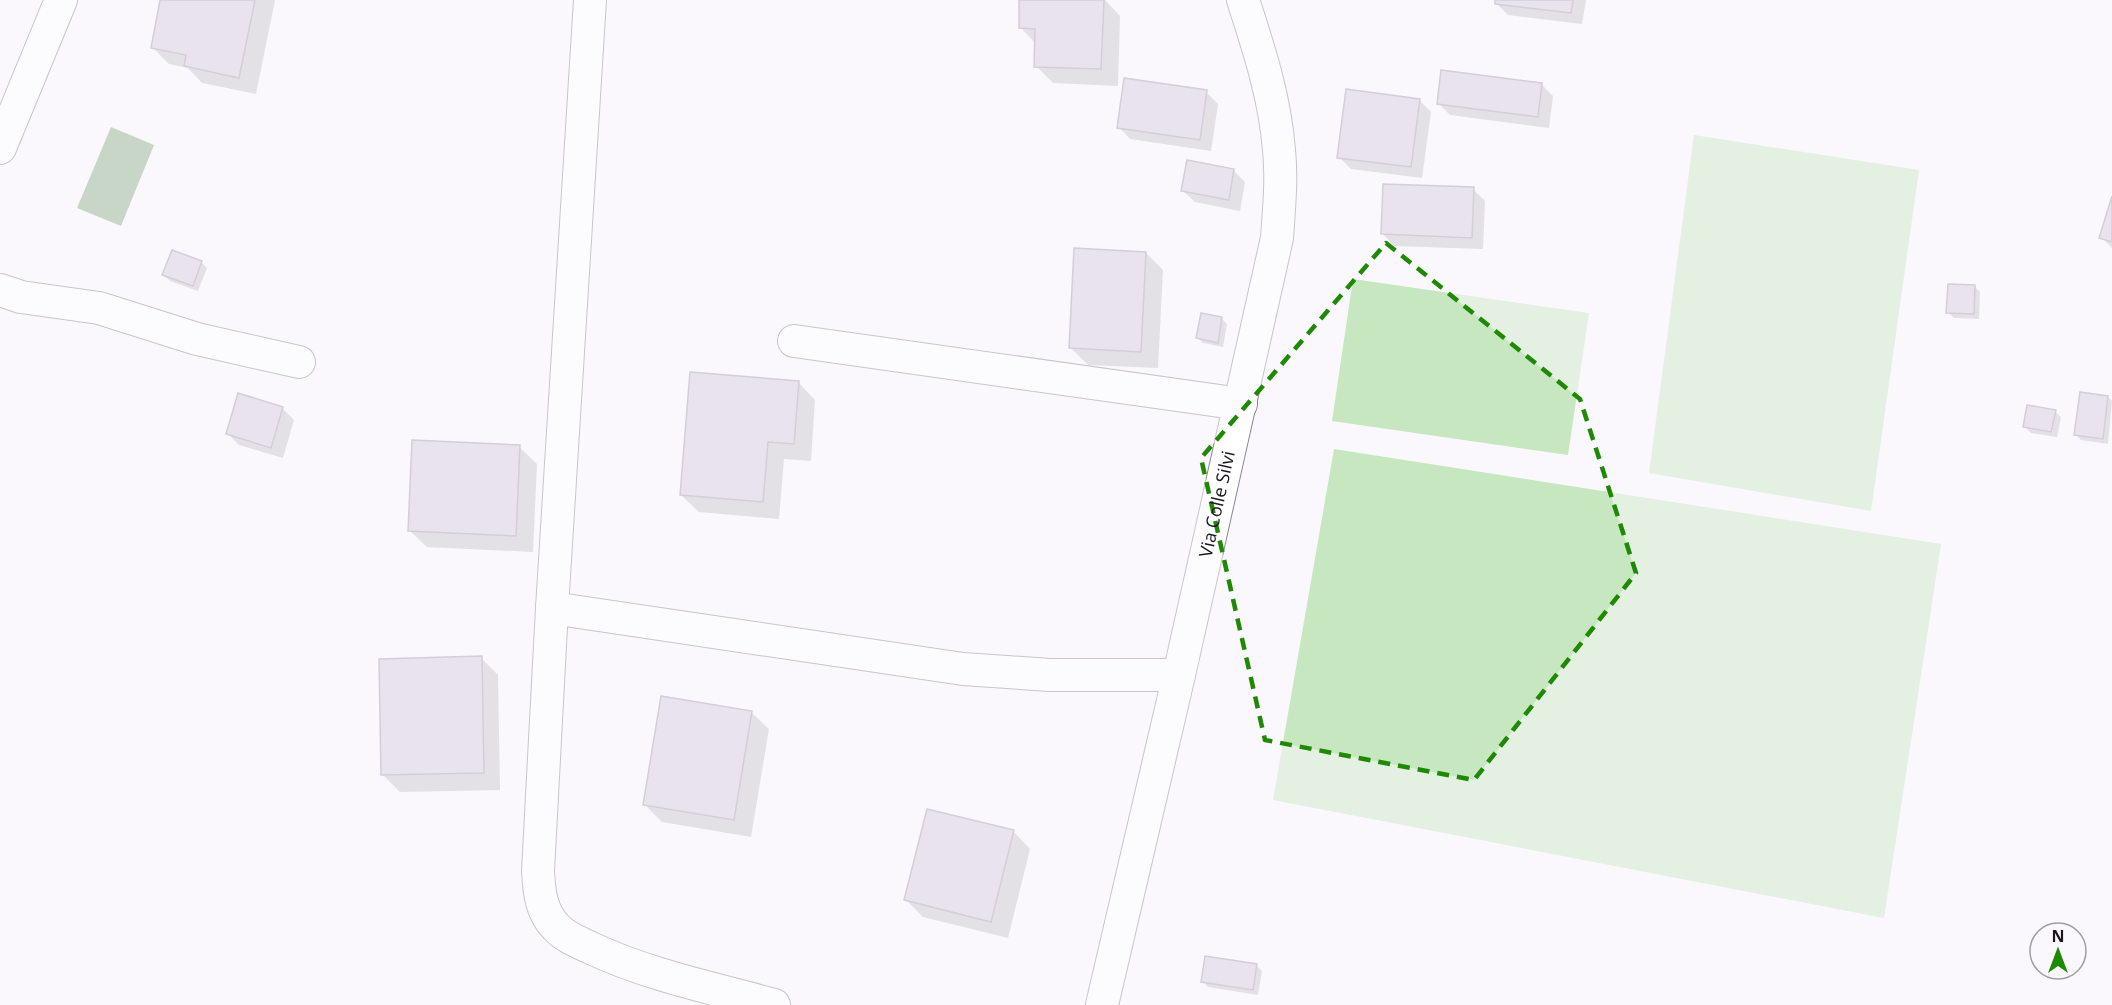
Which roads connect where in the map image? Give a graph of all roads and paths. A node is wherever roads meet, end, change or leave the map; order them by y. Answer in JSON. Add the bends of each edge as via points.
{"nodes":[{"id":1,"x":61,"y":0,"type":"edge"},
{"id":2,"x":590,"y":0,"type":"edge"},
{"id":3,"x":1244,"y":0,"type":"edge"},
{"id":4,"x":0,"y":148,"type":"edge"},
{"id":5,"x":0,"y":290,"type":"edge"},
{"id":6,"x":794,"y":341,"type":"dead end"},
{"id":7,"x":299,"y":362,"type":"dead end"},
{"id":8,"x":1241,"y":404,"type":"junction"},
{"id":9,"x":552,"y":608,"type":"junction"},
{"id":10,"x":1179,"y":675,"type":"junction"},
{"id":11,"x":774,"y":1005,"type":"edge"},
{"id":12,"x":1102,"y":1005,"type":"edge"}],
"edges":[{"from":1,"to":4,"type":"street"},
{"from":2,"to":9,"type":"street"},
{"from":3,"to":8,"type":"street","name":"Via Colle Silvi","via":[[1273,104],[1280,153],[1280,194],[1274,257]]},
{"from":5,"to":7,"type":"street","via":[[21,297],[99,308],[197,339]]},
{"from":6,"to":8,"type":"street"},
{"from":8,"to":10,"type":"street","name":"Via Colle Silvi"},
{"from":9,"to":10,"type":"street","via":[[963,669],[1050,675]]},
{"from":9,"to":11,"type":"street","via":[[538,871],[546,914],[570,938],[603,954]]},
{"from":10,"to":12,"type":"street","name":"Via Colle Silvi"}]}
